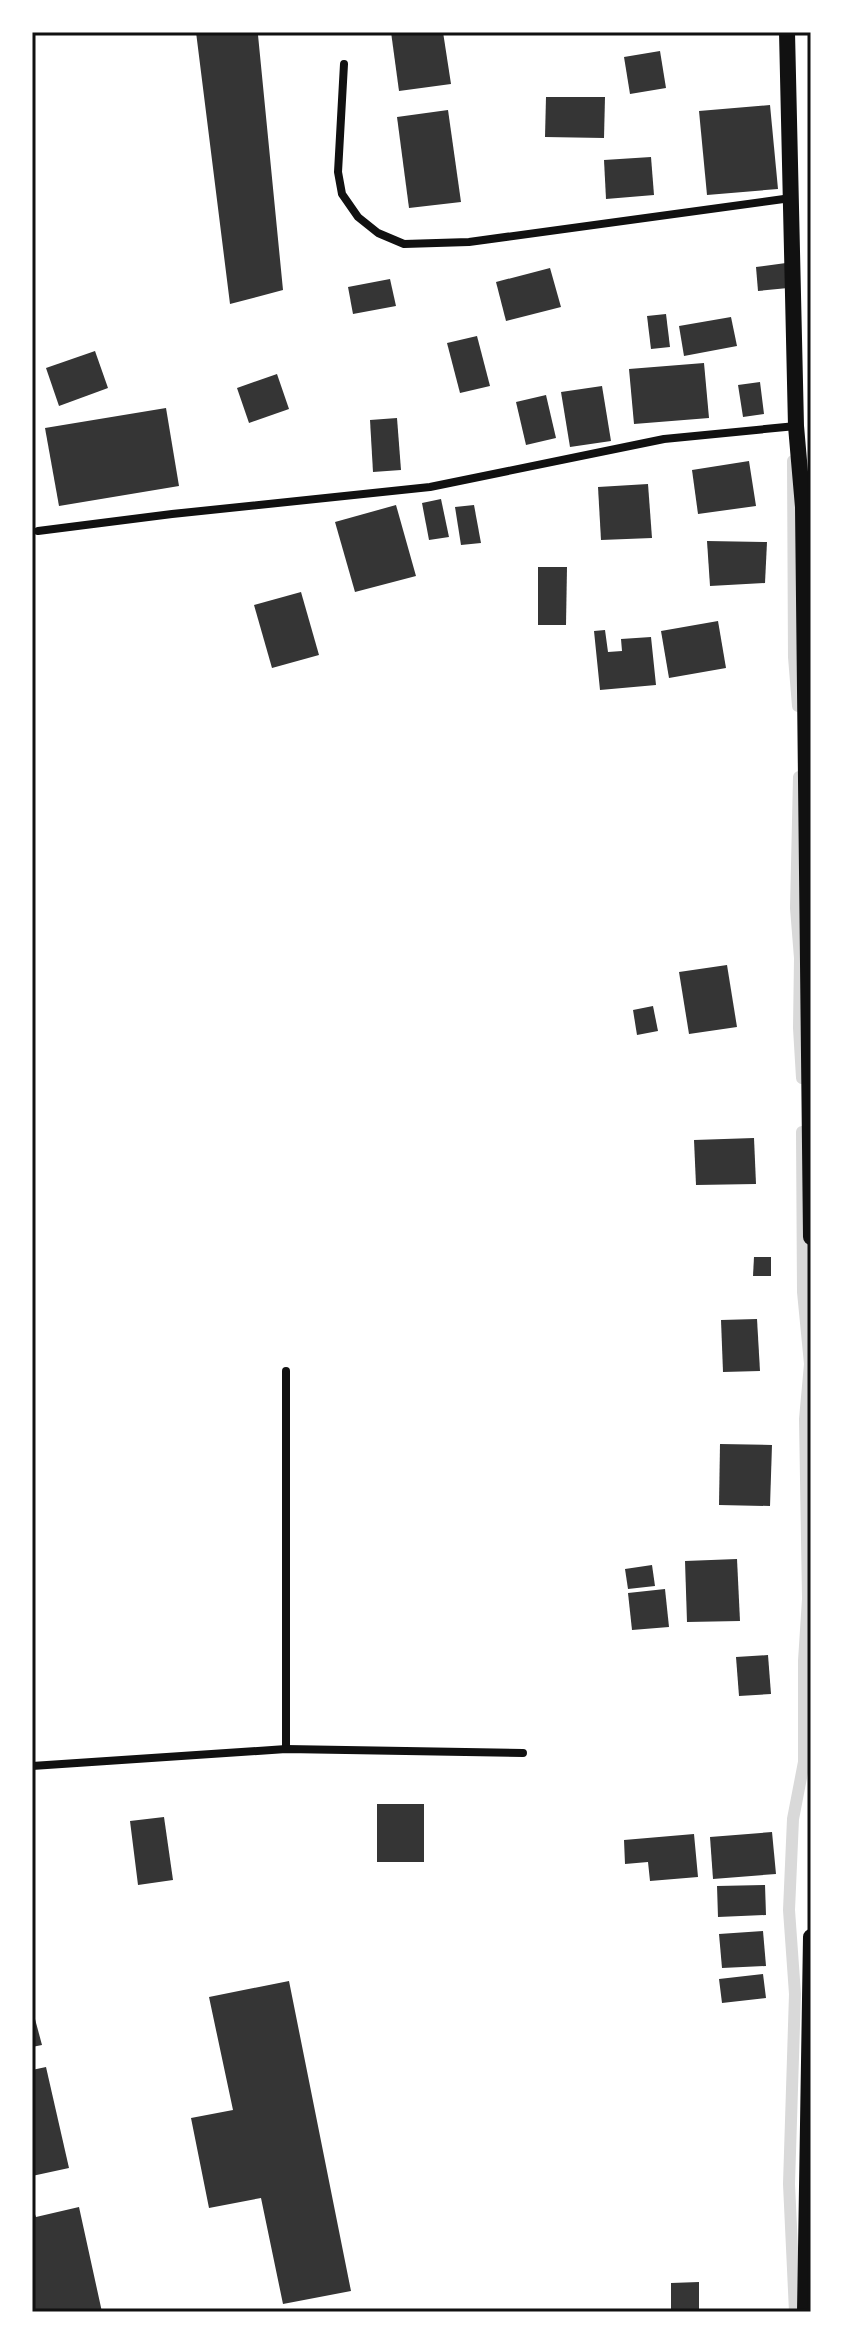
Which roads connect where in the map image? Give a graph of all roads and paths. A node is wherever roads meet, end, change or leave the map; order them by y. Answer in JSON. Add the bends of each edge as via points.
{"nodes":[{"id":1,"x":787,"y":32,"type":"edge"},
{"id":2,"x":344,"y":64,"type":"dead end"},
{"id":3,"x":791,"y":198,"type":"junction"},
{"id":4,"x":796,"y":426,"type":"junction"},
{"id":5,"x":807,"y":505,"type":"edge"},
{"id":6,"x":38,"y":531,"type":"dead end"},
{"id":7,"x":811,"y":1237,"type":"edge"},
{"id":8,"x":286,"y":1371,"type":"dead end"},
{"id":9,"x":286,"y":1749,"type":"junction"},
{"id":10,"x":523,"y":1753,"type":"dead end"},
{"id":11,"x":32,"y":1766,"type":"edge"},
{"id":12,"x":811,"y":1937,"type":"edge"},
{"id":13,"x":805,"y":2312,"type":"edge"}],
"edges":[{"from":1,"to":3,"type":"main road"},
{"from":2,"to":3,"type":"street","via":[[338,172],[342,194],[358,217],[404,244],[469,242]]},
{"from":3,"to":4,"type":"main road"},
{"from":4,"to":5,"type":"main road"},
{"from":4,"to":6,"type":"street","via":[[664,439],[430,487]]},
{"from":5,"to":7,"type":"main road"},
{"from":8,"to":9,"type":"street"},
{"from":9,"to":10,"type":"street"},
{"from":9,"to":11,"type":"street"},
{"from":12,"to":13,"type":"main road"}]}
